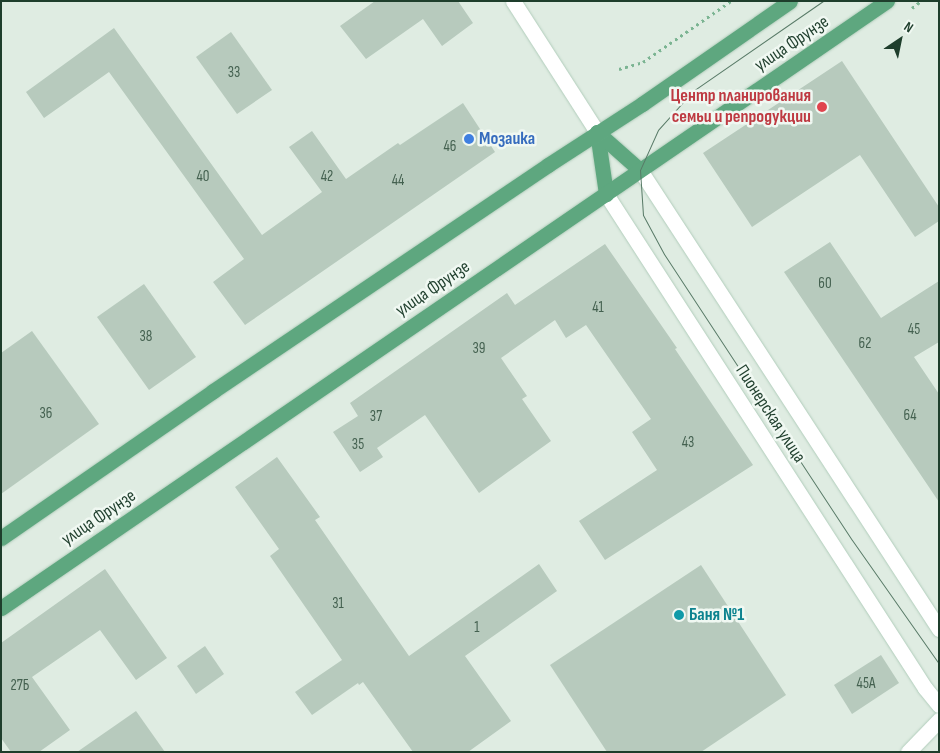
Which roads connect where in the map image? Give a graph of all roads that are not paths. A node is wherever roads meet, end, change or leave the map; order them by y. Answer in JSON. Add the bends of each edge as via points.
{"nodes":[{"id":1,"x":513,"y":1,"type":"edge"},
{"id":2,"x":790,"y":1,"type":"edge"},
{"id":3,"x":887,"y":1,"type":"edge"},
{"id":4,"x":597,"y":132,"type":"junction"},
{"id":5,"x":640,"y":170,"type":"junction"},
{"id":6,"x":606,"y":194,"type":"junction"},
{"id":7,"x":1,"y":538,"type":"edge"},
{"id":8,"x":1,"y":608,"type":"edge"},
{"id":9,"x":939,"y":629,"type":"edge"},
{"id":10,"x":939,"y":705,"type":"edge"},
{"id":11,"x":939,"y":720,"type":"edge"},
{"id":12,"x":908,"y":752,"type":"edge"}],
"edges":[{"from":1,"to":4,"type":"main road","name":"Пионерская улица"},
{"from":2,"to":4,"type":"main road","name":"улица Фрунзе","via":[[659,93]]},
{"from":3,"to":5,"type":"main road","name":"улица Фрунзе"},
{"from":4,"to":5,"type":"main road","name":"Пионерская улица"},
{"from":4,"to":6,"type":"main road","name":"Пионерская улица"},
{"from":4,"to":7,"type":"main road","name":"улица Фрунзе","via":[[221,385]]},
{"from":5,"to":6,"type":"main road","name":"улица Фрунзе"},
{"from":5,"to":9,"type":"main road","name":"Пионерская улица"},
{"from":6,"to":8,"type":"main road","name":"улица Фрунзе"},
{"from":6,"to":10,"type":"main road","name":"Пионерская улица"},
{"from":11,"to":12,"type":"main road"}]}
